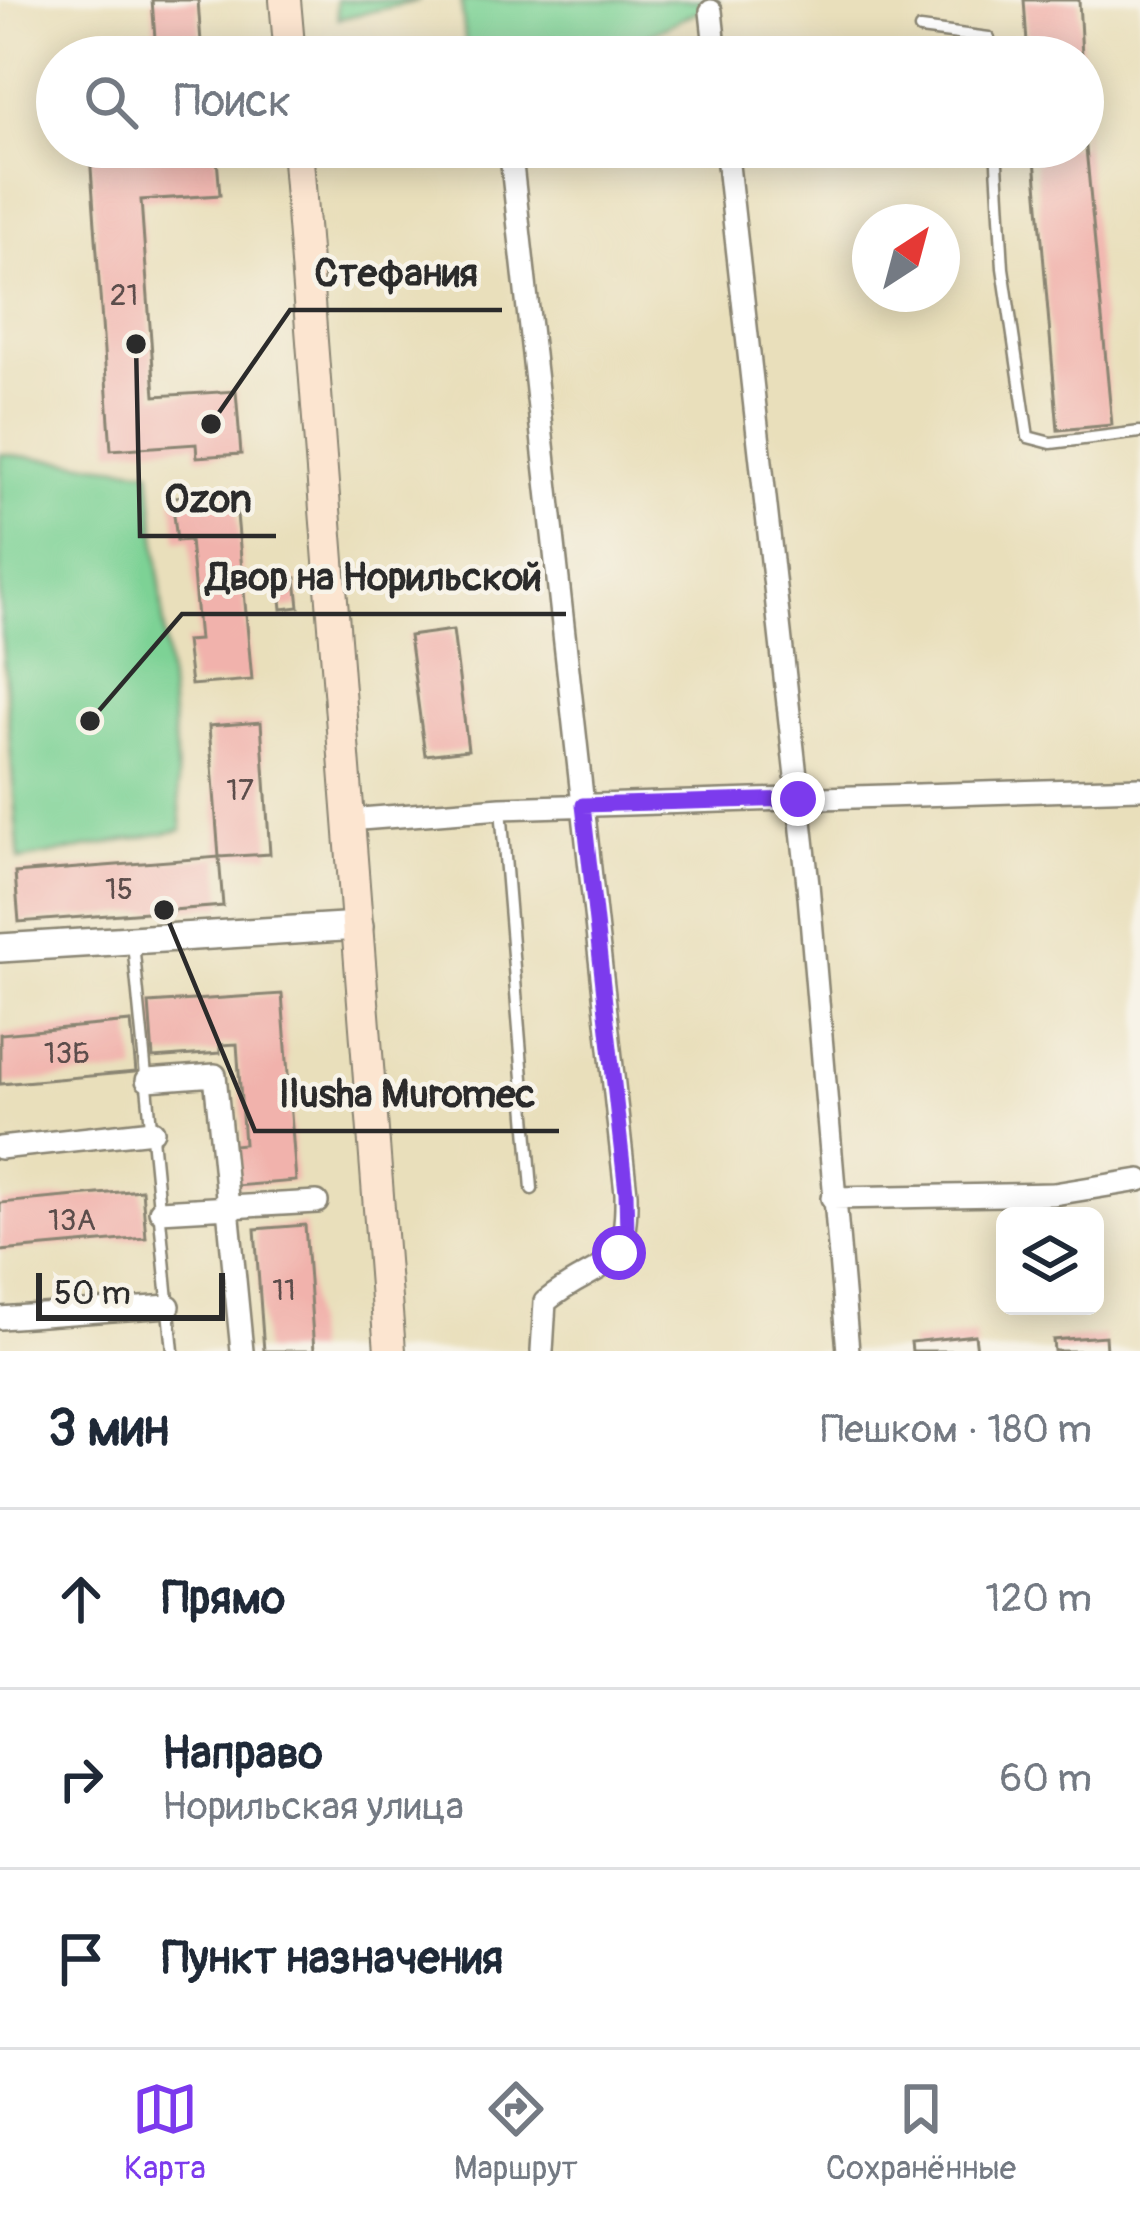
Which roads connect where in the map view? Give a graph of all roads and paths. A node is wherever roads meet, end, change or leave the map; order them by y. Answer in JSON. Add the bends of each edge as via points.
{"nodes":[{"id":1,"x":285,"y":0,"type":"edge"},
{"id":2,"x":710,"y":11,"type":"dead end"},
{"id":3,"x":920,"y":29,"type":"dead end"},
{"id":4,"x":288,"y":36,"type":"edge"},
{"id":5,"x":713,"y":36,"type":"edge"},
{"id":6,"x":974,"y":36,"type":"edge"},
{"id":7,"x":299,"y":168,"type":"edge"},
{"id":8,"x":512,"y":168,"type":"edge"},
{"id":9,"x":728,"y":168,"type":"edge"},
{"id":10,"x":997,"y":168,"type":"edge"},
{"id":11,"x":1140,"y":433,"type":"edge"},
{"id":12,"x":1140,"y":788,"type":"edge"},
{"id":13,"x":798,"y":799,"type":"junction"},
{"id":14,"x":583,"y":805,"type":"junction"},
{"id":15,"x":501,"y":808,"type":"junction"},
{"id":16,"x":348,"y":820,"type":"junction"},
{"id":17,"x":358,"y":926,"type":"junction"},
{"id":18,"x":133,"y":944,"type":"junction"},
{"id":19,"x":0,"y":948,"type":"edge"},
{"id":20,"x":147,"y":1080,"type":"junction"},
{"id":21,"x":153,"y":1131,"type":"junction"},
{"id":22,"x":0,"y":1148,"type":"edge"},
{"id":23,"x":1140,"y":1180,"type":"edge"},
{"id":24,"x":532,"y":1189,"type":"dead end"},
{"id":25,"x":832,"y":1198,"type":"junction"},
{"id":26,"x":317,"y":1202,"type":"dead end"},
{"id":27,"x":228,"y":1208,"type":"junction"},
{"id":28,"x":160,"y":1211,"type":"junction"},
{"id":29,"x":169,"y":1306,"type":"junction"},
{"id":30,"x":0,"y":1318,"type":"edge"},
{"id":31,"x":173,"y":1351,"type":"edge"},
{"id":32,"x":242,"y":1351,"type":"edge"},
{"id":33,"x":390,"y":1351,"type":"edge"},
{"id":34,"x":542,"y":1351,"type":"edge"},
{"id":35,"x":848,"y":1351,"type":"edge"}],
"edges":[{"from":1,"to":4,"type":"main road"},
{"from":2,"to":5,"type":"street"},
{"from":3,"to":6,"type":"lane"},
{"from":7,"to":16,"type":"main road"},
{"from":8,"to":14,"type":"street"},
{"from":9,"to":13,"type":"street"},
{"from":10,"to":11,"type":"lane","via":[[1028,437],[1052,443]]},
{"from":12,"to":13,"type":"street"},
{"from":13,"to":14,"type":"street"},
{"from":13,"to":25,"type":"street"},
{"from":14,"to":15,"type":"street"},
{"from":14,"to":34,"type":"street","via":[[627,1234],[603,1268],[544,1303]]},
{"from":15,"to":16,"type":"street"},
{"from":15,"to":24,"type":"lane"},
{"from":16,"to":17,"type":"main road"},
{"from":17,"to":18,"type":"street"},
{"from":17,"to":33,"type":"main road"},
{"from":18,"to":19,"type":"street"},
{"from":18,"to":20,"type":"lane"},
{"from":20,"to":21,"type":"lane"},
{"from":20,"to":27,"type":"street","via":[[215,1076]]},
{"from":21,"to":22,"type":"street"},
{"from":21,"to":28,"type":"lane"},
{"from":23,"to":25,"type":"street","via":[[1054,1194]]},
{"from":25,"to":35,"type":"street"},
{"from":26,"to":27,"type":"street"},
{"from":27,"to":28,"type":"street"},
{"from":27,"to":32,"type":"street"},
{"from":28,"to":29,"type":"lane"},
{"from":29,"to":30,"type":"street"},
{"from":29,"to":31,"type":"lane"}]}
